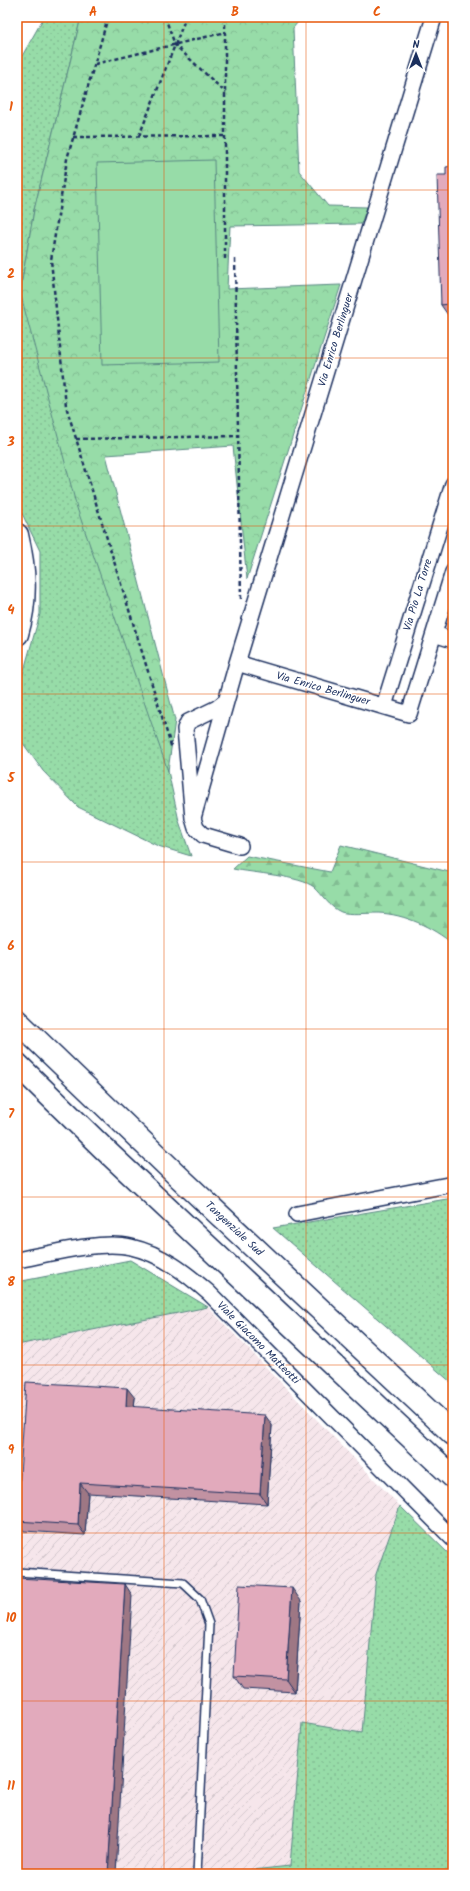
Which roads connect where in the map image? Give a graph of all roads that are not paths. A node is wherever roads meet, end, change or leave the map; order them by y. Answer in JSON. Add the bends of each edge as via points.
{"nodes":[{"id":1,"x":434,"y":17,"type":"edge"},
{"id":2,"x":453,"y":484,"type":"edge"},
{"id":3,"x":17,"y":535,"type":"edge"},
{"id":4,"x":453,"y":572,"type":"edge"},
{"id":5,"x":17,"y":634,"type":"edge"},
{"id":6,"x":434,"y":634,"type":"junction"},
{"id":7,"x":453,"y":640,"type":"edge"},
{"id":8,"x":237,"y":663,"type":"junction"},
{"id":9,"x":226,"y":701,"type":"junction"},
{"id":10,"x":384,"y":706,"type":"junction"},
{"id":11,"x":181,"y":756,"type":"junction"},
{"id":12,"x":210,"y":760,"type":"junction"},
{"id":13,"x":193,"y":818,"type":"junction"},
{"id":14,"x":240,"y":846,"type":"dead end"},
{"id":15,"x":17,"y":1021,"type":"edge"},
{"id":16,"x":17,"y":1064,"type":"edge"},
{"id":17,"x":17,"y":1085,"type":"edge"},
{"id":18,"x":103,"y":1148,"type":"junction"},
{"id":19,"x":453,"y":1184,"type":"edge"},
{"id":20,"x":297,"y":1214,"type":"dead end"},
{"id":21,"x":17,"y":1260,"type":"edge"},
{"id":22,"x":453,"y":1434,"type":"edge"},
{"id":23,"x":453,"y":1477,"type":"edge"},
{"id":24,"x":453,"y":1539,"type":"edge"},
{"id":25,"x":17,"y":1572,"type":"edge"},
{"id":26,"x":197,"y":1874,"type":"edge"}],
"edges":[{"from":1,"to":8,"type":"street","name":"Via Enrico Berlinguer"},
{"from":2,"to":10,"type":"street","name":"Via Pio La Torre"},
{"from":3,"to":5,"type":"highway","via":[[25,575],[25,597]]},
{"from":4,"to":6,"type":"street"},
{"from":6,"to":7,"type":"street"},
{"from":6,"to":10,"type":"street","name":"Via Enrico Berlinguer","via":[[409,714]]},
{"from":8,"to":9,"type":"street","name":"Via Enrico Berlinguer"},
{"from":8,"to":10,"type":"street","name":"Via Enrico Berlinguer"},
{"from":9,"to":11,"type":"street","via":[[188,722]]},
{"from":9,"to":12,"type":"street","name":"Via Enrico Berlinguer"},
{"from":11,"to":12,"type":"street","via":[[199,766]]},
{"from":11,"to":13,"type":"street"},
{"from":12,"to":13,"type":"street","name":"Via Enrico Berlinguer"},
{"from":13,"to":14,"type":"street","via":[[196,828],[203,835]]},
{"from":15,"to":22,"type":"highway","name":"Tangenziale Sud"},
{"from":16,"to":18,"type":"highway"},
{"from":17,"to":18,"type":"highway"},
{"from":18,"to":23,"type":"highway"},
{"from":19,"to":20,"type":"street"},
{"from":21,"to":24,"type":"street","name":"Viale Giacomo Matteotti","via":[[112,1245],[131,1247],[170,1263],[209,1293]]},
{"from":25,"to":26,"type":"lane","via":[[183,1583],[200,1599],[209,1624]]}]}
